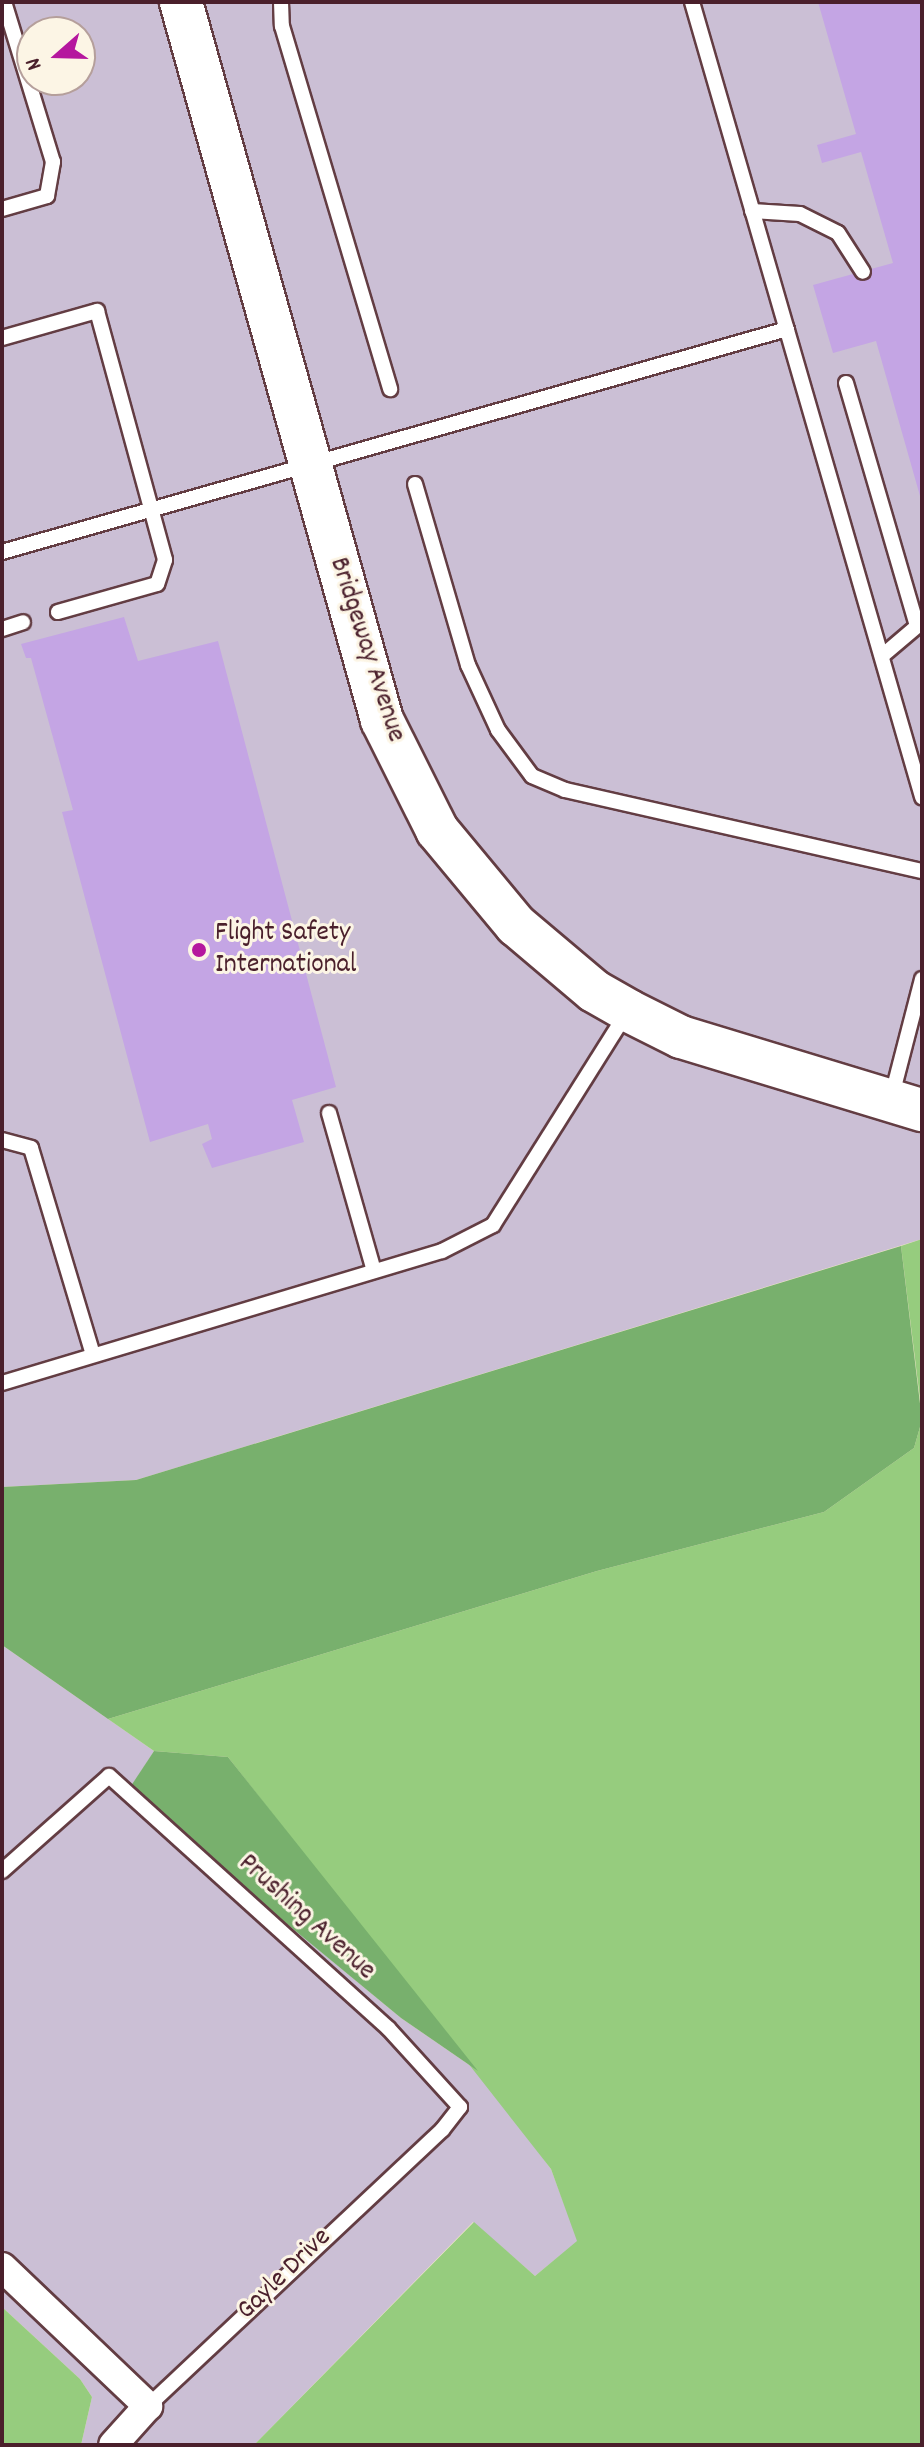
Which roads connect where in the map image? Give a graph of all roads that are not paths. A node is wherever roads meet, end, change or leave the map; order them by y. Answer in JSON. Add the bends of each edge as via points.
{"nodes":[{"id":1,"x":4,"y":2,"type":"edge"},
{"id":2,"x":181,"y":2,"type":"edge"},
{"id":3,"x":281,"y":2,"type":"edge"},
{"id":4,"x":692,"y":2,"type":"edge"},
{"id":5,"x":2,"y":209,"type":"edge"},
{"id":6,"x":752,"y":211,"type":"junction"},
{"id":7,"x":863,"y":272,"type":"dead end"},
{"id":8,"x":787,"y":329,"type":"junction"},
{"id":9,"x":2,"y":338,"type":"edge"},
{"id":10,"x":846,"y":383,"type":"dead end"},
{"id":11,"x":390,"y":389,"type":"dead end"},
{"id":12,"x":310,"y":466,"type":"junction"},
{"id":13,"x":415,"y":484,"type":"dead end"},
{"id":14,"x":150,"y":511,"type":"junction"},
{"id":15,"x":2,"y":552,"type":"edge"},
{"id":16,"x":58,"y":612,"type":"dead end"},
{"id":17,"x":23,"y":622,"type":"dead end"},
{"id":18,"x":919,"y":622,"type":"edge"},
{"id":19,"x":2,"y":629,"type":"edge"},
{"id":20,"x":882,"y":656,"type":"junction"},
{"id":21,"x":922,"y":797,"type":"edge"},
{"id":22,"x":922,"y":871,"type":"edge"},
{"id":23,"x":922,"y":979,"type":"edge"},
{"id":24,"x":629,"y":1011,"type":"junction"},
{"id":25,"x":906,"y":1105,"type":"edge"},
{"id":26,"x":329,"y":1113,"type":"dead end"},
{"id":27,"x":2,"y":1140,"type":"edge"},
{"id":28,"x":374,"y":1271,"type":"junction"},
{"id":29,"x":93,"y":1355,"type":"junction"},
{"id":30,"x":2,"y":1383,"type":"edge"},
{"id":31,"x":2,"y":1871,"type":"edge"},
{"id":32,"x":460,"y":2107,"type":"joint"},
{"id":33,"x":2,"y":2267,"type":"edge"},
{"id":34,"x":148,"y":2406,"type":"junction"},
{"id":35,"x":113,"y":2445,"type":"edge"}],
"edges":[{"from":1,"to":5,"type":"lane","via":[[53,162],[47,196]]},
{"from":2,"to":12,"type":"street","name":"Bridgeway Avenue"},
{"from":3,"to":11,"type":"lane","via":[[282,26]]},
{"from":4,"to":6,"type":"lane"},
{"from":6,"to":7,"type":"lane","via":[[800,214],[838,233]]},
{"from":6,"to":8,"type":"lane"},
{"from":8,"to":12,"type":"lane"},
{"from":8,"to":20,"type":"lane"},
{"from":9,"to":14,"type":"lane","via":[[97,311]]},
{"from":10,"to":18,"type":"lane"},
{"from":12,"to":14,"type":"lane"},
{"from":12,"to":24,"type":"street","name":"Bridgeway Avenue","via":[[382,720],[437,830],[516,925],[594,991]]},
{"from":13,"to":22,"type":"lane","via":[[468,665],[498,730],[532,776],[565,790]]},
{"from":14,"to":15,"type":"lane"},
{"from":14,"to":16,"type":"lane","via":[[165,560],[157,584]]},
{"from":17,"to":19,"type":"lane"},
{"from":18,"to":20,"type":"lane"},
{"from":20,"to":21,"type":"lane"},
{"from":23,"to":25,"type":"lane"},
{"from":24,"to":25,"type":"street","name":"Bridgeway Avenue","via":[[681,1037]]},
{"from":24,"to":28,"type":"lane","via":[[493,1225],[442,1251]]},
{"from":26,"to":28,"type":"lane"},
{"from":27,"to":29,"type":"lane","via":[[31,1148]]},
{"from":28,"to":29,"type":"lane"},
{"from":29,"to":30,"type":"lane"},
{"from":31,"to":32,"type":"lane","name":"Prushing Avenue","via":[[109,1776],[388,2028]]},
{"from":32,"to":34,"type":"lane","name":"Gayle Drive","via":[[442,2130]]},
{"from":33,"to":34,"type":"street"},
{"from":34,"to":35,"type":"street","name":"Gayle Drive"}]}
